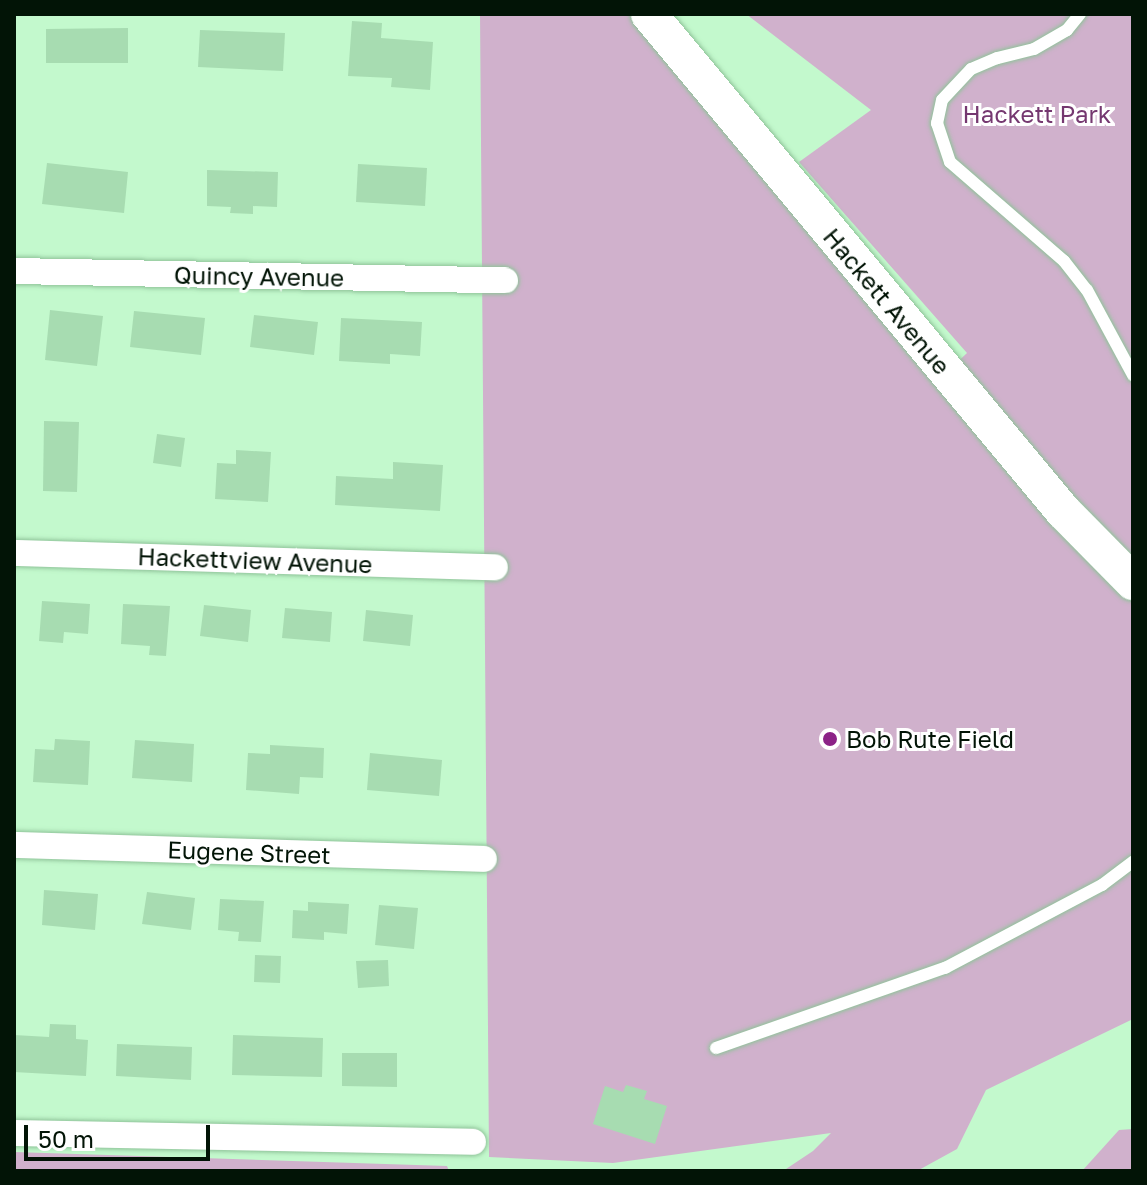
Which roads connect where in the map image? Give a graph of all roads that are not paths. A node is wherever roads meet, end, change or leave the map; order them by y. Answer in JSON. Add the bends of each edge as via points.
{"nodes":[{"id":1,"x":649,"y":14,"type":"edge"},
{"id":2,"x":1080,"y":14,"type":"edge"},
{"id":3,"x":14,"y":271,"type":"edge"},
{"id":4,"x":505,"y":280,"type":"dead end"},
{"id":5,"x":1133,"y":375,"type":"edge"},
{"id":6,"x":14,"y":553,"type":"edge"},
{"id":7,"x":495,"y":567,"type":"dead end"},
{"id":8,"x":1133,"y":582,"type":"edge"},
{"id":9,"x":14,"y":845,"type":"edge"},
{"id":10,"x":484,"y":859,"type":"dead end"},
{"id":11,"x":1133,"y":862,"type":"edge"},
{"id":12,"x":716,"y":1048,"type":"dead end"},
{"id":13,"x":14,"y":1133,"type":"edge"},
{"id":14,"x":473,"y":1142,"type":"dead end"}],
"edges":[{"from":1,"to":8,"type":"main road","name":"Hackett Avenue","via":[[1063,511]]},
{"from":2,"to":5,"type":"lane","via":[[1067,30],[1034,49],[971,69],[942,100],[937,123],[950,162],[1064,261],[1087,290]]},
{"from":3,"to":4,"type":"street","name":"Quincy Avenue"},
{"from":6,"to":7,"type":"street","name":"Hackettview Avenue"},
{"from":9,"to":10,"type":"street","name":"Eugene Street"},
{"from":11,"to":12,"type":"lane","via":[[1102,885],[945,968]]},
{"from":13,"to":14,"type":"street"}]}
